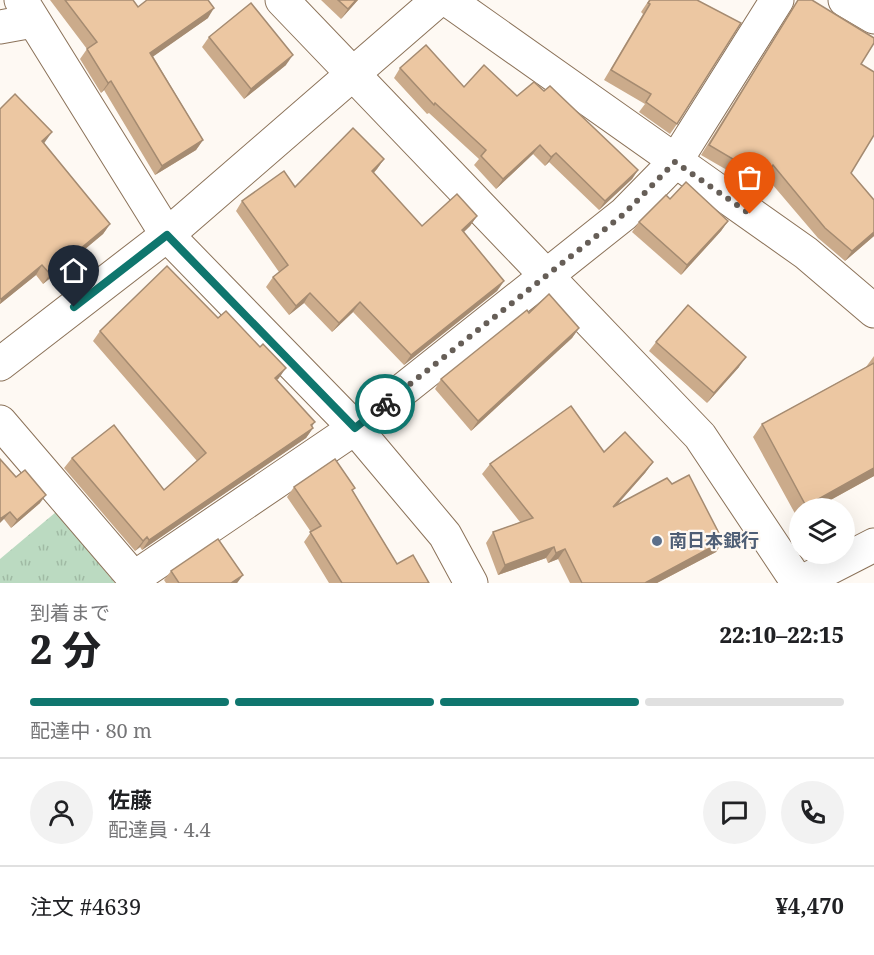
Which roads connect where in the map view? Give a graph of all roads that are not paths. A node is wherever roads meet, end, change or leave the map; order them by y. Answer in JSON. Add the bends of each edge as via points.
{"nodes":[{"id":1,"x":282,"y":0,"type":"edge"},
{"id":2,"x":438,"y":0,"type":"edge"},
{"id":3,"x":448,"y":0,"type":"edge"},
{"id":4,"x":777,"y":0,"type":"edge"},
{"id":5,"x":845,"y":0,"type":"edge"},
{"id":6,"x":27,"y":11,"type":"edge"},
{"id":7,"x":874,"y":17,"type":"edge"},
{"id":8,"x":0,"y":27,"type":"edge"},
{"id":9,"x":353,"y":72,"type":"junction"},
{"id":10,"x":675,"y":162,"type":"junction"},
{"id":11,"x":167,"y":235,"type":"junction"},
{"id":12,"x":546,"y":276,"type":"junction"},
{"id":13,"x":874,"y":311,"type":"edge"},
{"id":14,"x":0,"y":364,"type":"edge"},
{"id":15,"x":0,"y":422,"type":"edge"},
{"id":16,"x":355,"y":428,"type":"junction"},
{"id":17,"x":874,"y":545,"type":"edge"},
{"id":18,"x":136,"y":580,"type":"edge"},
{"id":19,"x":471,"y":583,"type":"edge"},
{"id":20,"x":799,"y":583,"type":"edge"}],
"edges":[{"from":1,"to":9,"type":"street"},
{"from":2,"to":9,"type":"street"},
{"from":3,"to":10,"type":"street"},
{"from":4,"to":10,"type":"street"},
{"from":5,"to":7,"type":"street"},
{"from":6,"to":8,"type":"street"},
{"from":6,"to":11,"type":"street"},
{"from":9,"to":11,"type":"street"},
{"from":9,"to":12,"type":"street"},
{"from":10,"to":12,"type":"street","via":[[624,214]]},
{"from":10,"to":13,"type":"street","via":[[806,253]]},
{"from":11,"to":14,"type":"street"},
{"from":11,"to":16,"type":"street"},
{"from":12,"to":16,"type":"street"},
{"from":12,"to":20,"type":"street","via":[[700,436]]},
{"from":15,"to":18,"type":"street"},
{"from":16,"to":18,"type":"street"},
{"from":16,"to":19,"type":"street","via":[[445,535]]},
{"from":17,"to":20,"type":"street"}]}
